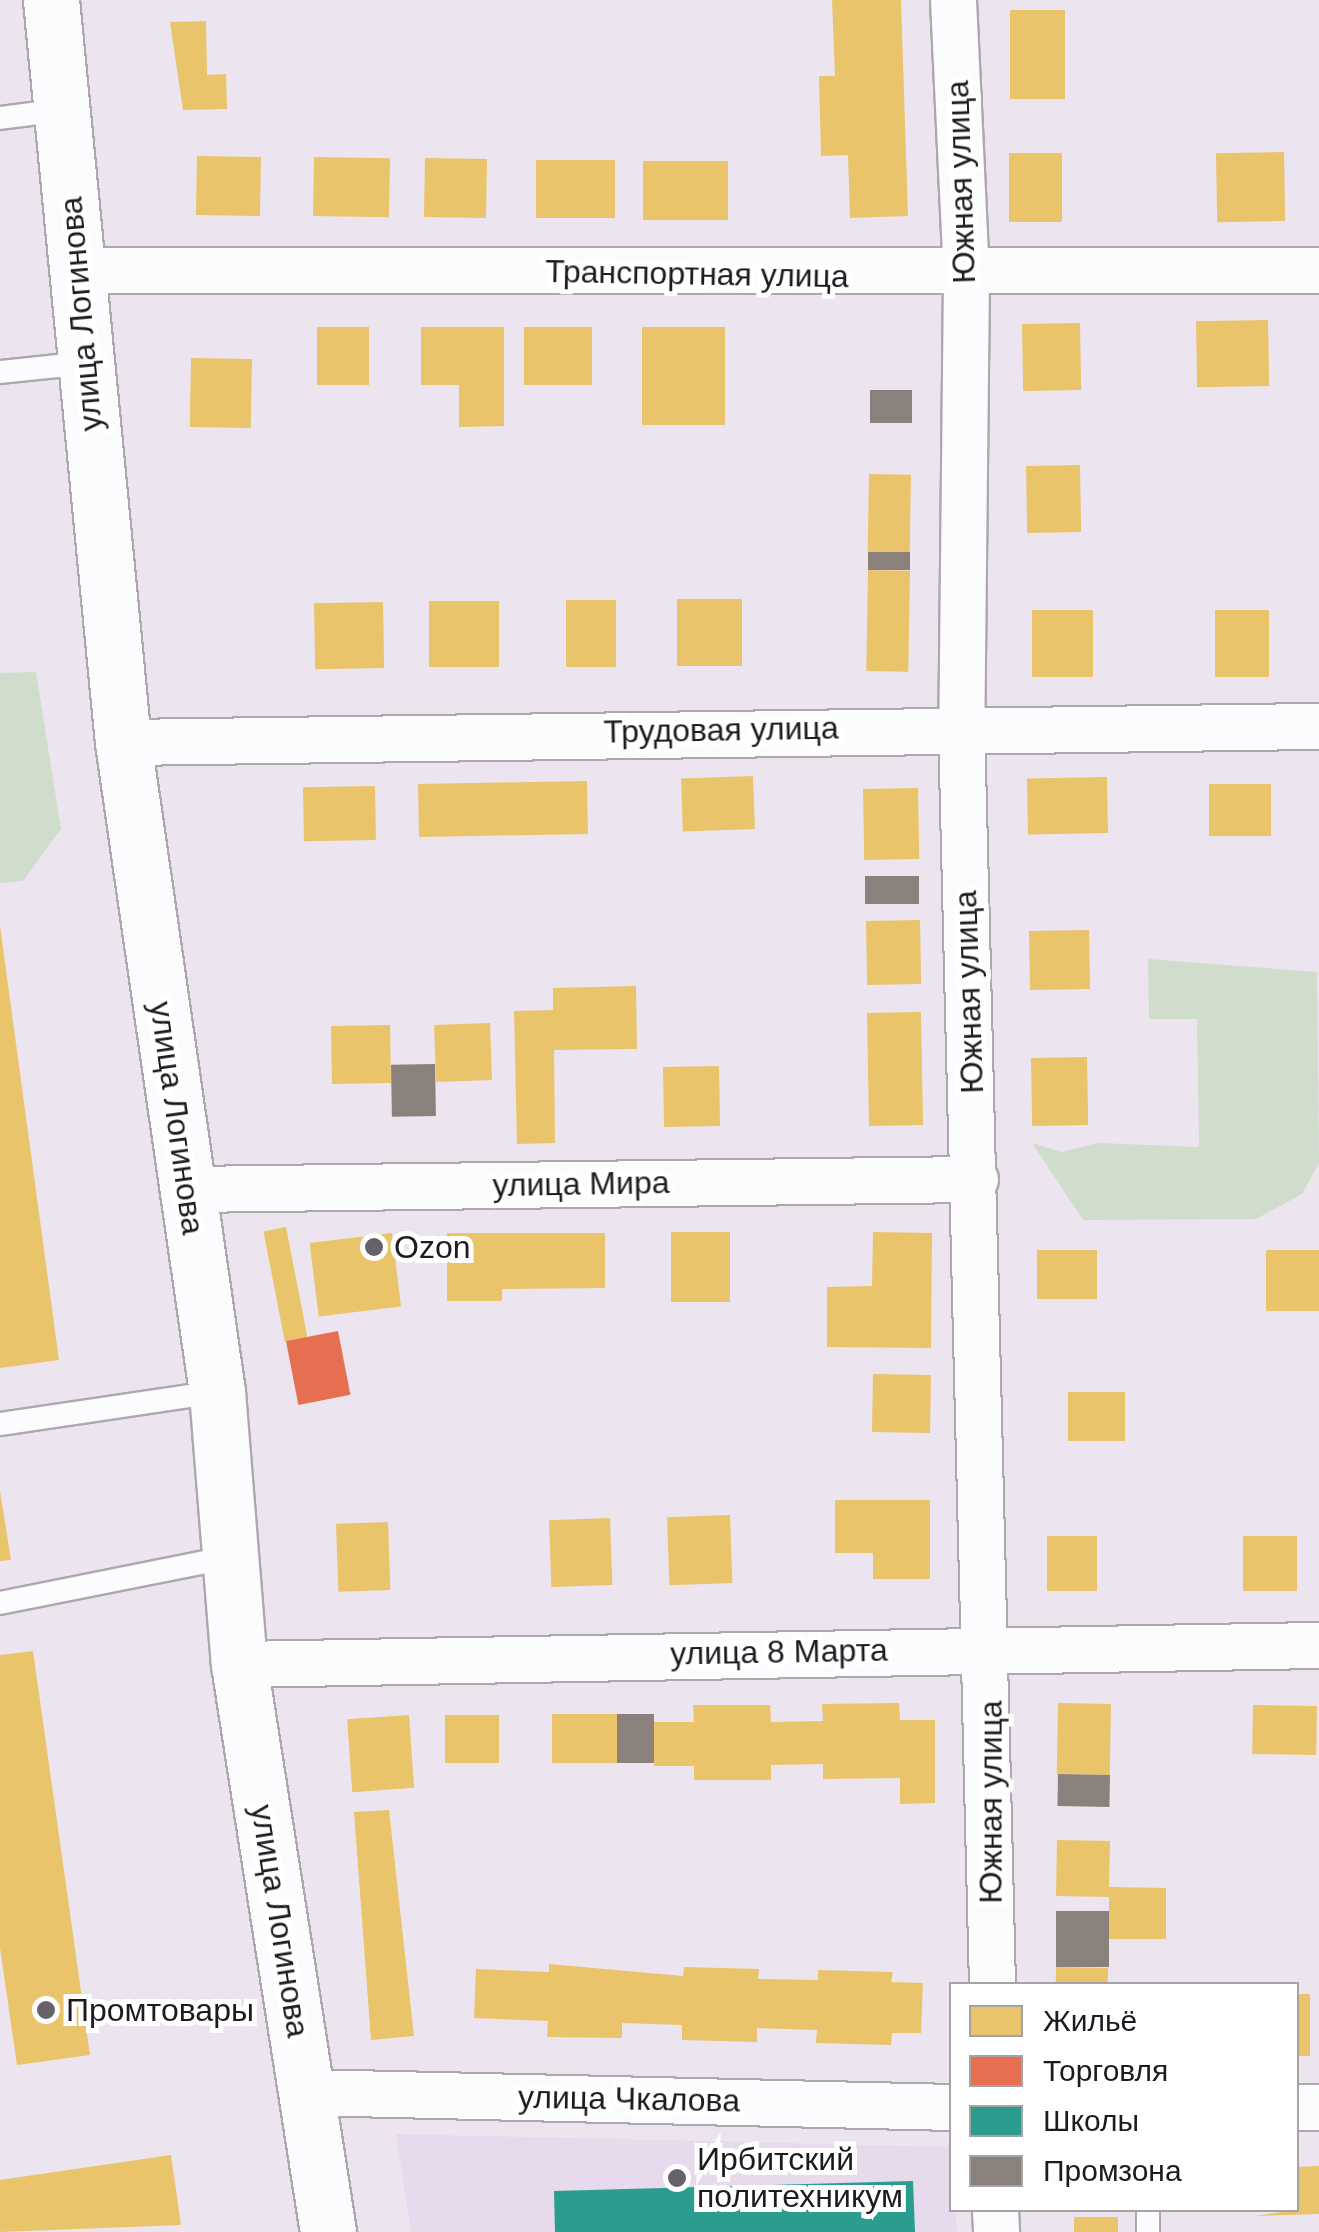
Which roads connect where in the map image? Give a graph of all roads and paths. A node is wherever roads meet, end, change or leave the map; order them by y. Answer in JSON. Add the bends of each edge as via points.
{"nodes":[{"id":1,"x":50,"y":0,"type":"edge"},
{"id":2,"x":953,"y":0,"type":"edge"},
{"id":3,"x":62,"y":110,"type":"junction"},
{"id":4,"x":0,"y":118,"type":"edge"},
{"id":5,"x":75,"y":270,"type":"junction"},
{"id":6,"x":1319,"y":270,"type":"edge"},
{"id":7,"x":966,"y":276,"type":"junction"},
{"id":8,"x":85,"y":363,"type":"junction"},
{"id":9,"x":0,"y":372,"type":"edge"},
{"id":10,"x":961,"y":726,"type":"junction"},
{"id":11,"x":1319,"y":726,"type":"edge"},
{"id":12,"x":124,"y":742,"type":"junction"},
{"id":13,"x":975,"y":1179,"type":"junction"},
{"id":14,"x":187,"y":1189,"type":"junction"},
{"id":15,"x":217,"y":1392,"type":"junction"},
{"id":16,"x":0,"y":1424,"type":"edge"},
{"id":17,"x":230,"y":1557,"type":"junction"},
{"id":18,"x":0,"y":1602,"type":"edge"},
{"id":19,"x":1319,"y":1645,"type":"edge"},
{"id":20,"x":990,"y":1647,"type":"junction"},
{"id":21,"x":239,"y":1664,"type":"junction"},
{"id":22,"x":992,"y":1982,"type":"edge"},
{"id":23,"x":307,"y":2092,"type":"junction"},
{"id":24,"x":949,"y":2107,"type":"edge"},
{"id":25,"x":328,"y":2232,"type":"edge"}],
"edges":[{"from":1,"to":3,"type":"street","name":"улица Логинова"},
{"from":2,"to":7,"type":"street","name":"Южная улица"},
{"from":3,"to":4,"type":"lane"},
{"from":3,"to":5,"type":"street","name":"улица Логинова"},
{"from":5,"to":7,"type":"street","name":"Транспортная улица"},
{"from":5,"to":8,"type":"street","name":"улица Логинова"},
{"from":6,"to":7,"type":"street","name":"Транспортная улица"},
{"from":7,"to":10,"type":"street","name":"Южная улица"},
{"from":8,"to":9,"type":"lane"},
{"from":8,"to":12,"type":"street","name":"улица Логинова"},
{"from":10,"to":11,"type":"street","name":"Трудовая улица"},
{"from":10,"to":12,"type":"street","name":"Трудовая улица"},
{"from":10,"to":13,"type":"street","name":"Южная улица"},
{"from":12,"to":14,"type":"street","name":"улица Логинова"},
{"from":13,"to":14,"type":"street","name":"улица Мира"},
{"from":13,"to":20,"type":"street","name":"Южная улица"},
{"from":14,"to":15,"type":"street","name":"улица Логинова"},
{"from":15,"to":16,"type":"lane"},
{"from":15,"to":17,"type":"street","name":"улица Логинова"},
{"from":17,"to":18,"type":"lane"},
{"from":17,"to":21,"type":"street","name":"улица Логинова"},
{"from":19,"to":20,"type":"street","name":"улица 8 Марта"},
{"from":20,"to":21,"type":"street","name":"улица 8 Марта"},
{"from":20,"to":22,"type":"street","name":"Южная улица"},
{"from":21,"to":23,"type":"street","name":"улица Логинова"},
{"from":23,"to":24,"type":"street","name":"улица Чкалова"},
{"from":23,"to":25,"type":"street","name":"улица Логинова"}]}
